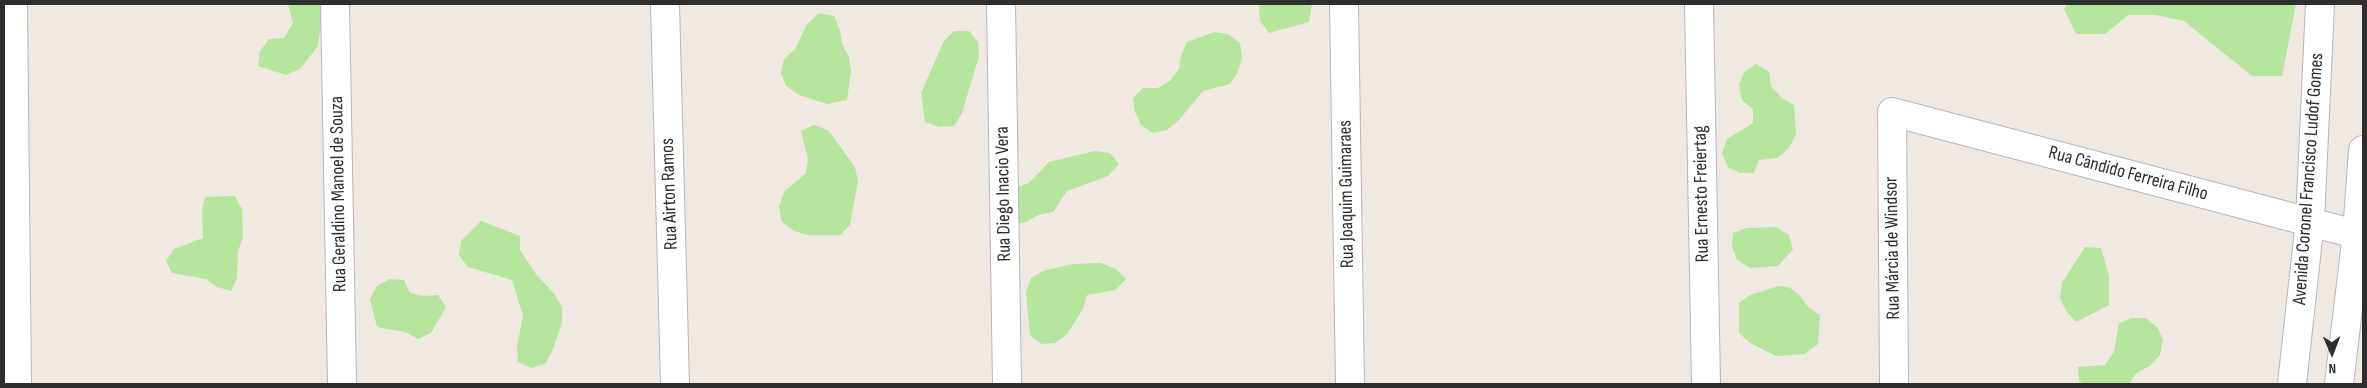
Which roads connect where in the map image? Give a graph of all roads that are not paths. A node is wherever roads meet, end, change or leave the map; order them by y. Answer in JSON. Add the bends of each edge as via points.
{"nodes":[{"id":1,"x":13,"y":4,"type":"edge"},
{"id":2,"x":335,"y":4,"type":"edge"},
{"id":3,"x":665,"y":4,"type":"edge"},
{"id":4,"x":1002,"y":4,"type":"edge"},
{"id":5,"x":1344,"y":4,"type":"edge"},
{"id":6,"x":1699,"y":4,"type":"edge"},
{"id":7,"x":2320,"y":4,"type":"edge"},
{"id":8,"x":1892,"y":112,"type":"joint"},
{"id":9,"x":2363,"y":150,"type":"edge"},
{"id":10,"x":2310,"y":221,"type":"junction"},
{"id":11,"x":2360,"y":235,"type":"edge"},
{"id":12,"x":17,"y":384,"type":"edge"},
{"id":13,"x":342,"y":384,"type":"edge"},
{"id":14,"x":675,"y":384,"type":"edge"},
{"id":15,"x":1007,"y":384,"type":"edge"},
{"id":16,"x":1350,"y":384,"type":"edge"},
{"id":17,"x":1706,"y":384,"type":"edge"},
{"id":18,"x":1894,"y":384,"type":"edge"},
{"id":19,"x":2292,"y":384,"type":"edge"},
{"id":20,"x":2339,"y":384,"type":"edge"}],
"edges":[{"from":1,"to":12,"type":"street"},
{"from":2,"to":13,"type":"street","name":"Rua Geraldino Manoel de Souza"},
{"from":3,"to":14,"type":"street","name":"Rua Airton Ramos"},
{"from":4,"to":15,"type":"street","name":"Rua Diego Inacio Vera"},
{"from":5,"to":16,"type":"street","name":"Rua Joaquim Guimaraes"},
{"from":6,"to":17,"type":"street","name":"Rua Ernesto Freiertag"},
{"from":7,"to":10,"type":"street","name":"Avenida Coronel Francisco Ludof Gomes"},
{"from":8,"to":10,"type":"street","name":"Rua Cândido Ferreira Filho"},
{"from":8,"to":18,"type":"street","name":"Rua Márcia de Windsor"},
{"from":9,"to":11,"type":"street"},
{"from":10,"to":11,"type":"street","name":"Rua Cândido Ferreira Filho"},
{"from":10,"to":19,"type":"street","name":"Avenida Coronel Francisco Ludof Gomes"},
{"from":11,"to":20,"type":"street"}]}
